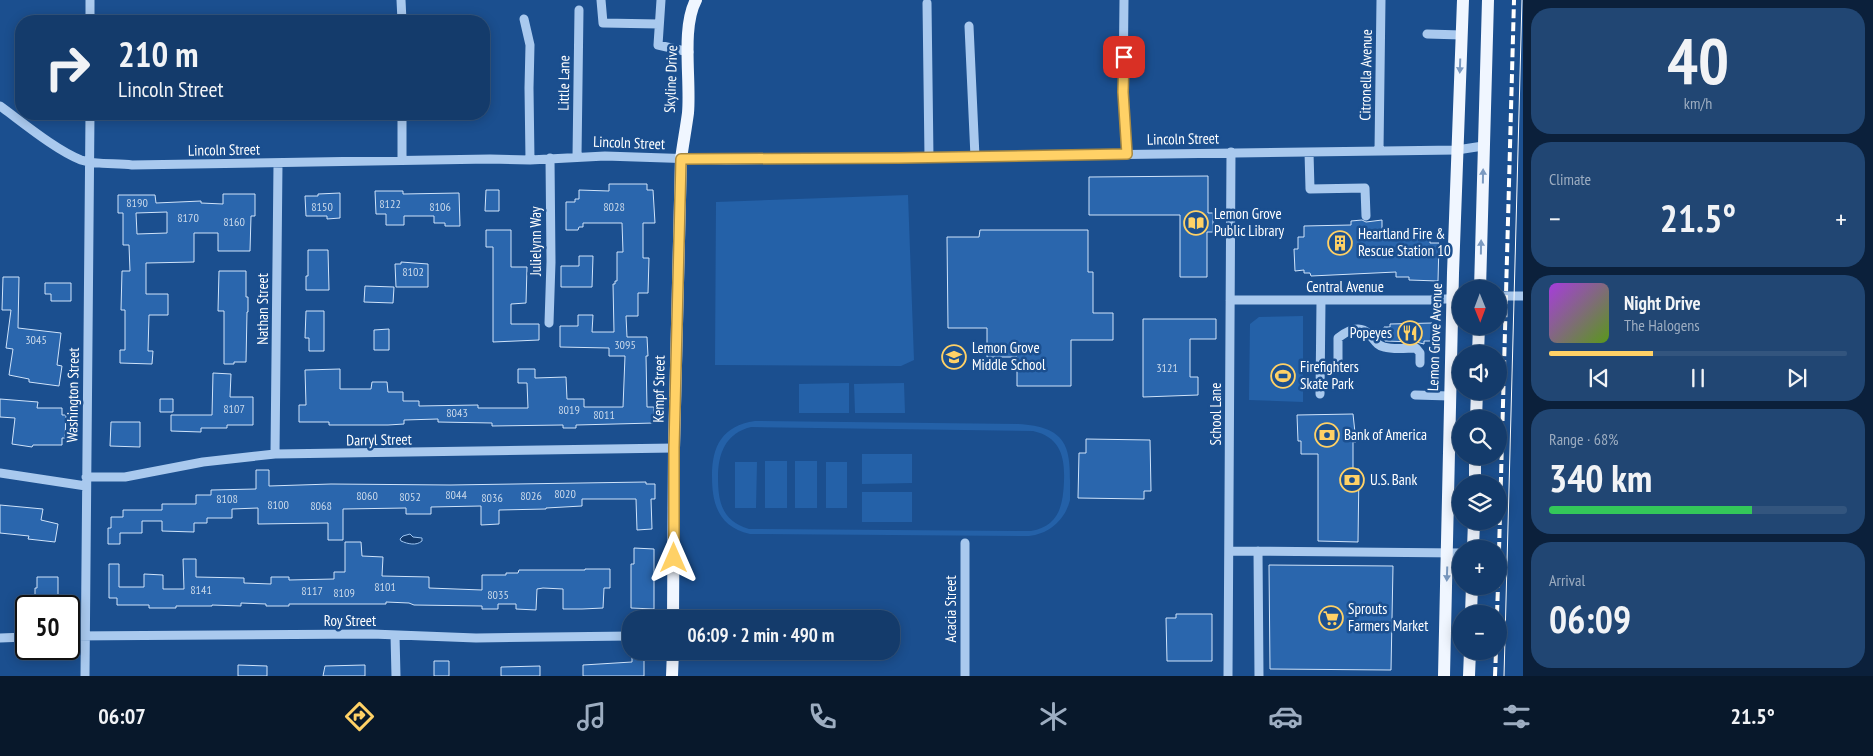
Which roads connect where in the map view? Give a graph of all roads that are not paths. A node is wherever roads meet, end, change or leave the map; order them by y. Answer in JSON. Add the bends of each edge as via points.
{"nodes":[{"id":1,"x":90,"y":0,"type":"edge"},
{"id":2,"x":401,"y":0,"type":"edge"},
{"id":3,"x":601,"y":0,"type":"edge"},
{"id":4,"x":661,"y":0,"type":"edge"},
{"id":5,"x":696,"y":0,"type":"edge"},
{"id":6,"x":1124,"y":0,"type":"edge"},
{"id":7,"x":1381,"y":0,"type":"edge"},
{"id":8,"x":1463,"y":0,"type":"edge"},
{"id":9,"x":1488,"y":0,"type":"edge"},
{"id":10,"x":926,"y":3,"type":"dead end"},
{"id":11,"x":579,"y":10,"type":"dead end"},
{"id":12,"x":90,"y":15,"type":"edge"},
{"id":13,"x":402,"y":15,"type":"edge"},
{"id":14,"x":524,"y":19,"type":"dead end"},
{"id":15,"x":659,"y":24,"type":"junction"},
{"id":16,"x":970,"y":26,"type":"dead end"},
{"id":17,"x":1426,"y":34,"type":"dead end"},
{"id":18,"x":1462,"y":35,"type":"junction"},
{"id":19,"x":689,"y":52,"type":"junction"},
{"id":20,"x":0,"y":106,"type":"edge"},
{"id":21,"x":15,"y":117,"type":"edge"},
{"id":22,"x":20,"y":120,"type":"edge"},
{"id":23,"x":90,"y":120,"type":"edge"},
{"id":24,"x":402,"y":120,"type":"edge"},
{"id":25,"x":1483,"y":146,"type":"junction"},
{"id":26,"x":1379,"y":150,"type":"junction"},
{"id":27,"x":1457,"y":150,"type":"junction"},
{"id":28,"x":1231,"y":152,"type":"junction"},
{"id":29,"x":1309,"y":152,"type":"junction"},
{"id":30,"x":1127,"y":154,"type":"junction"},
{"id":31,"x":577,"y":156,"type":"junction"},
{"id":32,"x":975,"y":157,"type":"junction"},
{"id":33,"x":550,"y":158,"type":"junction"},
{"id":34,"x":929,"y":158,"type":"junction"},
{"id":35,"x":681,"y":159,"type":"junction"},
{"id":36,"x":402,"y":160,"type":"junction"},
{"id":37,"x":530,"y":160,"type":"junction"},
{"id":38,"x":90,"y":162,"type":"junction"},
{"id":39,"x":278,"y":164,"type":"junction"},
{"id":40,"x":1366,"y":216,"type":"dead end"},
{"id":41,"x":1457,"y":280,"type":"edge"},
{"id":42,"x":1480,"y":280,"type":"edge"},
{"id":43,"x":1508,"y":296,"type":"edge"},
{"id":44,"x":1523,"y":296,"type":"edge"},
{"id":45,"x":1452,"y":298,"type":"edge"},
{"id":46,"x":1230,"y":300,"type":"junction"},
{"id":47,"x":1321,"y":301,"type":"junction"},
{"id":48,"x":549,"y":323,"type":"dead end"},
{"id":49,"x":1454,"y":335,"type":"edge"},
{"id":50,"x":1338,"y":363,"type":"dead end"},
{"id":51,"x":1420,"y":363,"type":"dead end"},
{"id":52,"x":1320,"y":394,"type":"dead end"},
{"id":53,"x":1416,"y":395,"type":"dead end"},
{"id":54,"x":1450,"y":396,"type":"junction"},
{"id":55,"x":674,"y":448,"type":"junction"},
{"id":56,"x":275,"y":454,"type":"junction"},
{"id":57,"x":0,"y":473,"type":"edge"},
{"id":58,"x":86,"y":481,"type":"junction"},
{"id":59,"x":965,"y":543,"type":"dead end"},
{"id":60,"x":1229,"y":551,"type":"junction"},
{"id":61,"x":1258,"y":551,"type":"junction"},
{"id":62,"x":1447,"y":553,"type":"junction"},
{"id":63,"x":1452,"y":553,"type":"edge"},
{"id":64,"x":673,"y":610,"type":"edge"},
{"id":65,"x":80,"y":635,"type":"edge"},
{"id":66,"x":86,"y":635,"type":"junction"},
{"id":67,"x":395,"y":635,"type":"junction"},
{"id":68,"x":622,"y":636,"type":"edge"},
{"id":69,"x":15,"y":637,"type":"edge"},
{"id":70,"x":0,"y":638,"type":"edge"},
{"id":71,"x":673,"y":660,"type":"edge"},
{"id":72,"x":1470,"y":660,"type":"edge"},
{"id":73,"x":85,"y":676,"type":"edge"},
{"id":74,"x":396,"y":676,"type":"edge"},
{"id":75,"x":672,"y":676,"type":"edge"},
{"id":76,"x":965,"y":676,"type":"edge"},
{"id":77,"x":1228,"y":676,"type":"edge"},
{"id":78,"x":1259,"y":676,"type":"edge"},
{"id":79,"x":1444,"y":676,"type":"edge"},
{"id":80,"x":1470,"y":676,"type":"edge"}],
"edges":[{"from":1,"to":12,"type":"street"},
{"from":2,"to":13,"type":"street"},
{"from":3,"to":15,"type":"street","via":[[604,23]]},
{"from":4,"to":15,"type":"street"},
{"from":5,"to":19,"type":"main road","name":"Skyline Drive","via":[[689,23]]},
{"from":6,"to":30,"type":"street","via":[[1123,92]]},
{"from":7,"to":26,"type":"street","name":"Citronella Avenue"},
{"from":8,"to":18,"type":"main road","name":"Lemon Grove Avenue"},
{"from":9,"to":25,"type":"main road"},
{"from":10,"to":34,"type":"street"},
{"from":11,"to":31,"type":"street","name":"Little Lane"},
{"from":14,"to":37,"type":"street","via":[[530,46]]},
{"from":15,"to":19,"type":"street","via":[[658,45]]},
{"from":16,"to":32,"type":"street"},
{"from":17,"to":18,"type":"street"},
{"from":18,"to":27,"type":"main road","name":"Lemon Grove Avenue","one_way":true},
{"from":19,"to":35,"type":"main road","name":"Skyline Drive","via":[[688,112]]},
{"from":20,"to":21,"type":"street","name":"Lincoln Street"},
{"from":22,"to":38,"type":"street","name":"Lincoln Street","via":[[55,145]]},
{"from":23,"to":38,"type":"street","name":"Washington Street"},
{"from":24,"to":36,"type":"street"},
{"from":25,"to":27,"type":"street","name":"Lincoln Street"},
{"from":42,"to":25,"type":"main road","one_way":true},
{"from":26,"to":27,"type":"street","name":"Lincoln Street"},
{"from":26,"to":29,"type":"street","name":"Lincoln Street"},
{"from":27,"to":41,"type":"main road","name":"Lemon Grove Avenue"},
{"from":28,"to":29,"type":"street","name":"Lincoln Street"},
{"from":28,"to":30,"type":"street","name":"Lincoln Street"},
{"from":28,"to":46,"type":"street","name":"School Lane"},
{"from":29,"to":40,"type":"street","via":[[1310,189],[1365,188]]},
{"from":30,"to":32,"type":"street","name":"Lincoln Street"},
{"from":31,"to":33,"type":"street","name":"Lincoln Street"},
{"from":31,"to":35,"type":"street","name":"Lincoln Street"},
{"from":32,"to":34,"type":"street","name":"Lincoln Street"},
{"from":33,"to":37,"type":"street","name":"Lincoln Street"},
{"from":33,"to":48,"type":"street","name":"Julielynn Way"},
{"from":34,"to":35,"type":"street","name":"Lincoln Street"},
{"from":35,"to":55,"type":"main road","name":"Kempf Street"},
{"from":36,"to":37,"type":"street","name":"Lincoln Street"},
{"from":36,"to":39,"type":"street","name":"Lincoln Street"},
{"from":38,"to":39,"type":"street","name":"Lincoln Street"},
{"from":38,"to":58,"type":"street","name":"Washington Street"},
{"from":39,"to":56,"type":"street","name":"Nathan Street"},
{"from":43,"to":44,"type":"street"},
{"from":45,"to":47,"type":"street","name":"Central Avenue"},
{"from":46,"to":47,"type":"street","name":"Central Avenue"},
{"from":46,"to":60,"type":"street","name":"School Lane"},
{"from":47,"to":52,"type":"street"},
{"from":49,"to":54,"type":"main road","name":"Lemon Grove Avenue"},
{"from":50,"to":51,"type":"street","via":[[1338,338],[1355,328],[1368,332],[1375,342],[1384,347],[1416,348],[1420,353]]},
{"from":53,"to":54,"type":"street"},
{"from":54,"to":62,"type":"main road","name":"Lemon Grove Avenue"},
{"from":55,"to":56,"type":"street","name":"Darryl Street"},
{"from":55,"to":64,"type":"main road","name":"Kempf Street"},
{"from":56,"to":58,"type":"street","name":"Darryl Street"},
{"from":57,"to":58,"type":"street","name":"Darryl Street"},
{"from":58,"to":66,"type":"street","name":"Washington Street"},
{"from":59,"to":76,"type":"street","name":"Acacia Street"},
{"from":60,"to":61,"type":"street"},
{"from":60,"to":77,"type":"street","name":"School Lane"},
{"from":61,"to":62,"type":"street"},
{"from":61,"to":78,"type":"street"},
{"from":62,"to":63,"type":"street"},
{"from":62,"to":79,"type":"main road","name":"Lemon Grove Avenue","one_way":true},
{"from":65,"to":66,"type":"street","name":"Roy Street"},
{"from":66,"to":67,"type":"street","name":"Roy Street"},
{"from":66,"to":73,"type":"street","name":"Washington Street"},
{"from":67,"to":68,"type":"street","name":"Roy Street","via":[[476,638]]},
{"from":67,"to":74,"type":"street"},
{"from":69,"to":70,"type":"street"},
{"from":71,"to":75,"type":"main road"},
{"from":72,"to":80,"type":"main road"}]}
